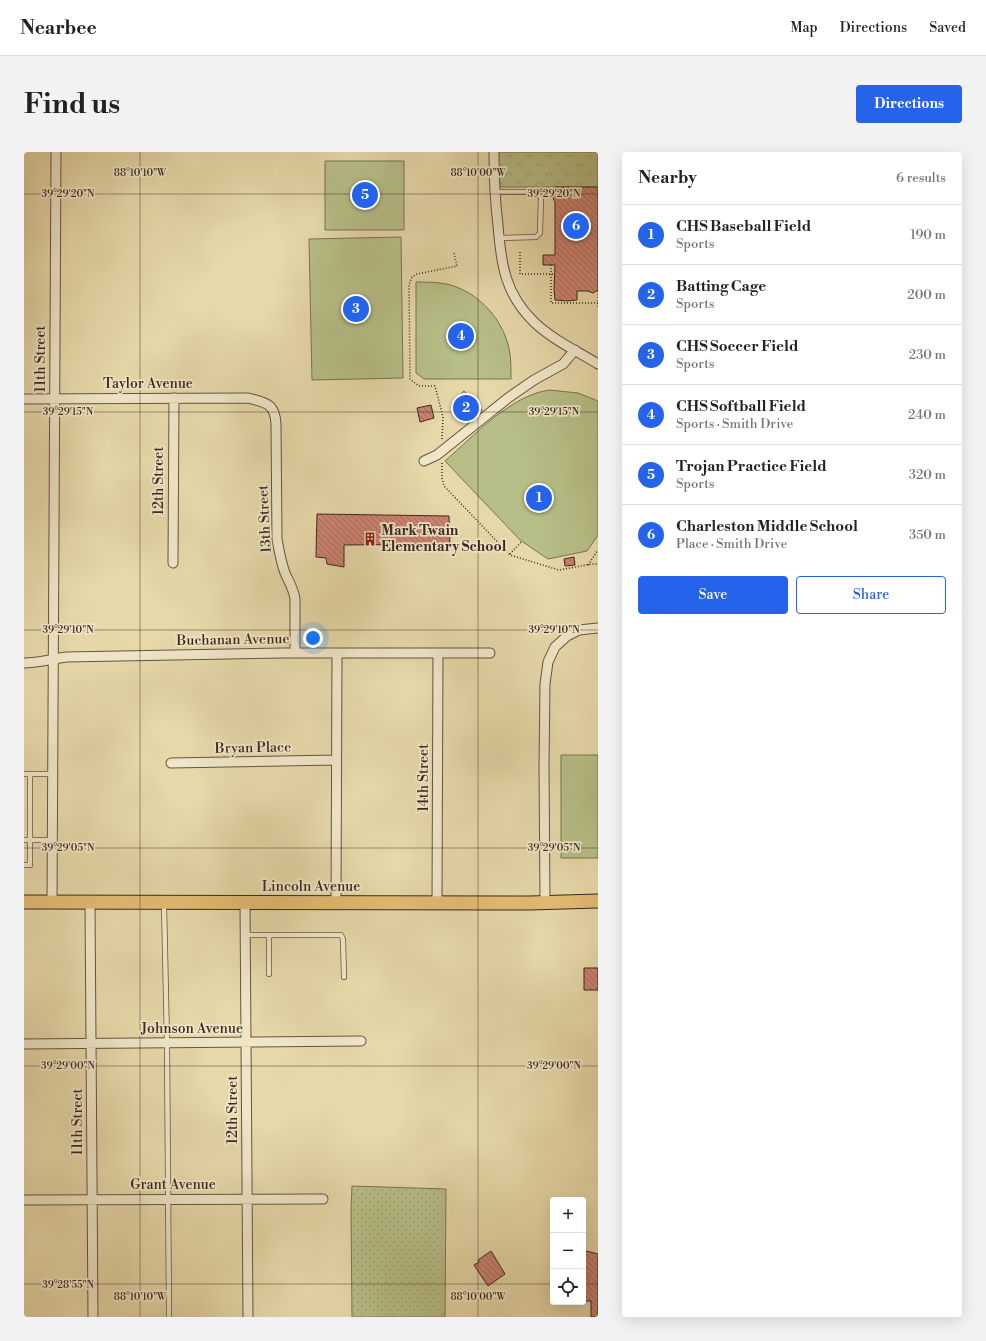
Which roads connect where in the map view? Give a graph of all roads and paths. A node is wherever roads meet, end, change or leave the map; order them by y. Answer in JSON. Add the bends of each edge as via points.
{"nodes":[{"id":1,"x":56,"y":152,"type":"edge"},
{"id":2,"x":494,"y":152,"type":"edge"},
{"id":3,"x":495,"y":192,"type":"junction"},
{"id":4,"x":499,"y":238,"type":"junction"},
{"id":5,"x":520,"y":252,"type":"dead end"},
{"id":6,"x":551,"y":265,"type":"dead end"},
{"id":7,"x":551,"y":274,"type":"junction"},
{"id":8,"x":555,"y":274,"type":"dead end"},
{"id":9,"x":598,"y":291,"type":"edge"},
{"id":10,"x":598,"y":303,"type":"edge"},
{"id":11,"x":598,"y":310,"type":"edge"},
{"id":12,"x":574,"y":350,"type":"junction"},
{"id":13,"x":598,"y":364,"type":"edge"},
{"id":14,"x":174,"y":398,"type":"junction"},
{"id":15,"x":24,"y":399,"type":"edge"},
{"id":16,"x":55,"y":399,"type":"junction"},
{"id":17,"x":271,"y":407,"type":"joint"},
{"id":18,"x":424,"y":461,"type":"dead end"},
{"id":19,"x":522,"y":541,"type":"dead end"},
{"id":20,"x":598,"y":550,"type":"edge"},
{"id":21,"x":510,"y":554,"type":"dead end"},
{"id":22,"x":173,"y":563,"type":"dead end"},
{"id":23,"x":588,"y":565,"type":"dead end"},
{"id":24,"x":598,"y":628,"type":"edge"},
{"id":25,"x":295,"y":653,"type":"junction"},
{"id":26,"x":337,"y":653,"type":"junction"},
{"id":27,"x":438,"y":653,"type":"junction"},
{"id":28,"x":490,"y":653,"type":"dead end"},
{"id":29,"x":53,"y":658,"type":"junction"},
{"id":30,"x":24,"y":663,"type":"edge"},
{"id":31,"x":336,"y":760,"type":"junction"},
{"id":32,"x":171,"y":763,"type":"dead end"},
{"id":33,"x":24,"y":774,"type":"edge"},
{"id":34,"x":30,"y":774,"type":"junction"},
{"id":35,"x":53,"y":774,"type":"junction"},
{"id":36,"x":27,"y":840,"type":"edge"},
{"id":37,"x":53,"y":840,"type":"junction"},
{"id":38,"x":24,"y":865,"type":"edge"},
{"id":39,"x":598,"y":901,"type":"edge"},
{"id":40,"x":24,"y":902,"type":"edge"},
{"id":41,"x":52,"y":903,"type":"junction"},
{"id":42,"x":90,"y":903,"type":"junction"},
{"id":43,"x":164,"y":903,"type":"junction"},
{"id":44,"x":245,"y":903,"type":"junction"},
{"id":45,"x":336,"y":903,"type":"junction"},
{"id":46,"x":437,"y":903,"type":"junction"},
{"id":47,"x":545,"y":903,"type":"junction"},
{"id":48,"x":246,"y":935,"type":"junction"},
{"id":49,"x":269,"y":935,"type":"junction"},
{"id":50,"x":269,"y":974,"type":"dead end"},
{"id":51,"x":344,"y":977,"type":"dead end"},
{"id":52,"x":360,"y":1041,"type":"dead end"},
{"id":53,"x":246,"y":1042,"type":"junction"},
{"id":54,"x":91,"y":1043,"type":"junction"},
{"id":55,"x":167,"y":1043,"type":"junction"},
{"id":56,"x":24,"y":1044,"type":"edge"},
{"id":57,"x":247,"y":1198,"type":"junction"},
{"id":58,"x":323,"y":1198,"type":"dead end"},
{"id":59,"x":92,"y":1199,"type":"junction"},
{"id":60,"x":168,"y":1199,"type":"junction"},
{"id":61,"x":24,"y":1200,"type":"edge"},
{"id":62,"x":93,"y":1317,"type":"edge"},
{"id":63,"x":169,"y":1317,"type":"edge"},
{"id":64,"x":248,"y":1317,"type":"edge"}],
"edges":[{"from":1,"to":16,"type":"street","name":"11th Street"},
{"from":2,"to":3,"type":"street"},
{"from":3,"to":4,"type":"street"},
{"from":3,"to":4,"type":"lane","via":[[534,192],[541,197],[540,233],[536,237]]},
{"from":4,"to":12,"type":"street","via":[[500,257],[508,283],[518,303],[534,322]]},
{"from":5,"to":7,"type":"path","via":[[520,274]]},
{"from":6,"to":7,"type":"path"},
{"from":7,"to":8,"type":"path"},
{"from":7,"to":10,"type":"path","via":[[551,303]]},
{"from":9,"to":10,"type":"path"},
{"from":10,"to":11,"type":"path"},
{"from":12,"to":13,"type":"street"},
{"from":12,"to":18,"type":"street","via":[[563,364],[508,398],[437,455]]},
{"from":14,"to":16,"type":"street","name":"Taylor Avenue"},
{"from":14,"to":17,"type":"street","name":"Taylor Avenue","via":[[248,398]]},
{"from":14,"to":22,"type":"street","name":"12th Street"},
{"from":15,"to":16,"type":"street","name":"Taylor Avenue"},
{"from":16,"to":29,"type":"street","name":"11th Street"},
{"from":17,"to":25,"type":"street","name":"13th Street","via":[[276,424],[277,539],[295,599]]},
{"from":19,"to":21,"type":"path"},
{"from":20,"to":23,"type":"path"},
{"from":24,"to":47,"type":"street","via":[[579,630],[567,636],[555,647],[548,662],[544,749]]},
{"from":25,"to":26,"type":"street","name":"Buchanan Avenue"},
{"from":25,"to":29,"type":"street","name":"Buchanan Avenue"},
{"from":26,"to":27,"type":"street","name":"Buchanan Avenue"},
{"from":26,"to":31,"type":"street"},
{"from":27,"to":28,"type":"street","name":"Buchanan Avenue"},
{"from":27,"to":46,"type":"street","name":"14th Street"},
{"from":29,"to":30,"type":"street","name":"Buchanan Avenue","via":[[38,663]]},
{"from":29,"to":35,"type":"street","name":"11th Street"},
{"from":31,"to":32,"type":"street","name":"Bryan Place"},
{"from":31,"to":45,"type":"street"},
{"from":33,"to":34,"type":"lane"},
{"from":34,"to":35,"type":"lane"},
{"from":34,"to":36,"type":"lane"},
{"from":35,"to":37,"type":"street","name":"11th Street"},
{"from":36,"to":37,"type":"lane"},
{"from":36,"to":38,"type":"lane","via":[[30,865]]},
{"from":37,"to":41,"type":"street","name":"11th Street"},
{"from":39,"to":47,"type":"main road","name":"Lincoln Avenue"},
{"from":40,"to":41,"type":"main road","name":"Lincoln Avenue"},
{"from":41,"to":42,"type":"main road","name":"Lincoln Avenue"},
{"from":42,"to":43,"type":"main road","name":"Lincoln Avenue"},
{"from":42,"to":54,"type":"street","name":"11th Street"},
{"from":43,"to":44,"type":"main road","name":"Lincoln Avenue"},
{"from":43,"to":55,"type":"lane"},
{"from":44,"to":45,"type":"main road","name":"Lincoln Avenue"},
{"from":44,"to":48,"type":"street","name":"12th Street"},
{"from":45,"to":46,"type":"main road","name":"Lincoln Avenue"},
{"from":46,"to":47,"type":"main road","name":"Lincoln Avenue"},
{"from":48,"to":49,"type":"lane"},
{"from":48,"to":53,"type":"street","name":"12th Street"},
{"from":49,"to":50,"type":"lane"},
{"from":49,"to":51,"type":"lane","via":[[341,935],[344,939]]},
{"from":52,"to":53,"type":"street","name":"Johnson Avenue"},
{"from":53,"to":55,"type":"street","name":"Johnson Avenue"},
{"from":53,"to":57,"type":"street","name":"12th Street"},
{"from":54,"to":55,"type":"street","name":"Johnson Avenue"},
{"from":54,"to":56,"type":"street","name":"Johnson Avenue"},
{"from":54,"to":59,"type":"street","name":"11th Street"},
{"from":55,"to":60,"type":"lane"},
{"from":57,"to":58,"type":"street","name":"Grant Avenue"},
{"from":57,"to":60,"type":"street","name":"Grant Avenue"},
{"from":57,"to":64,"type":"street","name":"12th Street"},
{"from":59,"to":60,"type":"street","name":"Grant Avenue"},
{"from":59,"to":61,"type":"street","name":"Grant Avenue"},
{"from":59,"to":62,"type":"street","name":"11th Street"},
{"from":60,"to":63,"type":"lane"}]}
